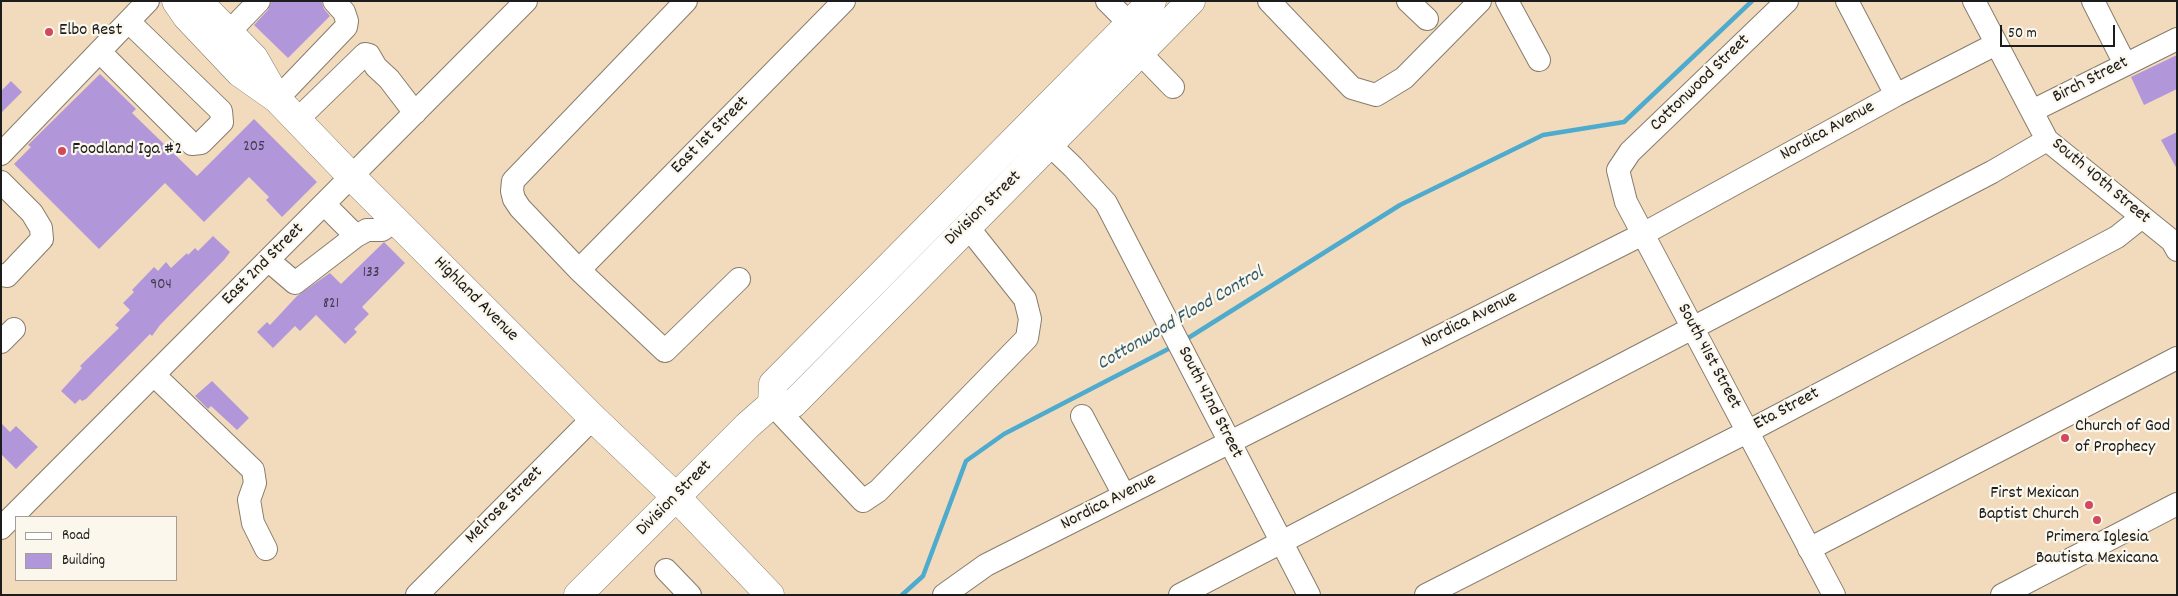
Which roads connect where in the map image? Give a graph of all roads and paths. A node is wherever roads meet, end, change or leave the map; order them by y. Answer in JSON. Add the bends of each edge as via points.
{"nodes":[{"id":1,"x":148,"y":1,"type":"edge"},
{"id":2,"x":259,"y":1,"type":"edge"},
{"id":3,"x":334,"y":1,"type":"edge"},
{"id":4,"x":686,"y":1,"type":"edge"},
{"id":5,"x":1107,"y":1,"type":"edge"},
{"id":6,"x":1152,"y":1,"type":"edge"},
{"id":7,"x":1191,"y":1,"type":"edge"},
{"id":8,"x":1269,"y":1,"type":"edge"},
{"id":9,"x":1408,"y":1,"type":"edge"},
{"id":10,"x":1480,"y":1,"type":"edge"},
{"id":11,"x":1507,"y":1,"type":"edge"},
{"id":12,"x":1787,"y":1,"type":"edge"},
{"id":13,"x":1847,"y":1,"type":"edge"},
{"id":14,"x":1974,"y":1,"type":"edge"},
{"id":15,"x":2093,"y":1,"type":"edge"},
{"id":16,"x":195,"y":2,"type":"edge"},
{"id":17,"x":840,"y":3,"type":"edge"},
{"id":18,"x":516,"y":4,"type":"edge"},
{"id":19,"x":1427,"y":19,"type":"dead end"},
{"id":20,"x":129,"y":22,"type":"junction"},
{"id":21,"x":1129,"y":23,"type":"junction"},
{"id":22,"x":229,"y":32,"type":"junction"},
{"id":23,"x":2177,"y":38,"type":"edge"},
{"id":24,"x":1996,"y":44,"type":"junction"},
{"id":25,"x":100,"y":52,"type":"junction"},
{"id":26,"x":1139,"y":52,"type":"junction"},
{"id":27,"x":1539,"y":60,"type":"dead end"},
{"id":28,"x":2125,"y":64,"type":"junction"},
{"id":29,"x":1173,"y":87,"type":"dead end"},
{"id":30,"x":1896,"y":94,"type":"junction"},
{"id":31,"x":277,"y":99,"type":"junction"},
{"id":32,"x":2032,"y":111,"type":"junction"},
{"id":33,"x":415,"y":113,"type":"junction"},
{"id":34,"x":297,"y":120,"type":"junction"},
{"id":35,"x":2047,"y":140,"type":"junction"},
{"id":36,"x":1050,"y":145,"type":"junction"},
{"id":37,"x":1,"y":154,"type":"edge"},
{"id":38,"x":1618,"y":170,"type":"joint"},
{"id":39,"x":352,"y":177,"type":"junction"},
{"id":40,"x":1,"y":182,"type":"edge"},
{"id":41,"x":324,"y":204,"type":"junction"},
{"id":42,"x":2142,"y":217,"type":"junction"},
{"id":43,"x":396,"y":220,"type":"junction"},
{"id":44,"x":967,"y":226,"type":"junction"},
{"id":45,"x":1643,"y":234,"type":"junction"},
{"id":46,"x":356,"y":236,"type":"junction"},
{"id":47,"x":285,"y":243,"type":"junction"},
{"id":48,"x":2177,"y":250,"type":"edge"},
{"id":49,"x":268,"y":260,"type":"junction"},
{"id":50,"x":310,"y":269,"type":"junction"},
{"id":51,"x":579,"y":270,"type":"junction"},
{"id":52,"x":1,"y":275,"type":"edge"},
{"id":53,"x":739,"y":279,"type":"dead end"},
{"id":54,"x":1693,"y":328,"type":"junction"},
{"id":55,"x":2177,"y":358,"type":"edge"},
{"id":56,"x":154,"y":375,"type":"junction"},
{"id":57,"x":772,"y":404,"type":"junction"},
{"id":58,"x":1082,"y":416,"type":"dead end"},
{"id":59,"x":593,"y":418,"type":"junction"},
{"id":60,"x":1747,"y":432,"type":"junction"},
{"id":61,"x":1229,"y":442,"type":"junction"},
{"id":62,"x":1124,"y":495,"type":"junction"},
{"id":63,"x":677,"y":498,"type":"junction"},
{"id":64,"x":2177,"y":504,"type":"edge"},
{"id":65,"x":1,"y":528,"type":"edge"},
{"id":66,"x":1281,"y":543,"type":"junction"},
{"id":67,"x":266,"y":549,"type":"dead end"},
{"id":68,"x":1809,"y":549,"type":"junction"},
{"id":69,"x":666,"y":570,"type":"dead end"},
{"id":70,"x":417,"y":595,"type":"edge"},
{"id":71,"x":578,"y":595,"type":"edge"},
{"id":72,"x":690,"y":595,"type":"edge"},
{"id":73,"x":770,"y":595,"type":"edge"},
{"id":74,"x":944,"y":595,"type":"edge"},
{"id":75,"x":1180,"y":595,"type":"edge"},
{"id":76,"x":1308,"y":595,"type":"edge"},
{"id":77,"x":1426,"y":595,"type":"edge"},
{"id":78,"x":1834,"y":595,"type":"edge"},
{"id":79,"x":2002,"y":595,"type":"edge"}],
"edges":[{"from":1,"to":20,"type":"street"},
{"from":2,"to":22,"type":"street"},
{"from":3,"to":31,"type":"street","via":[[344,12],[346,27]]},
{"from":4,"to":51,"type":"street","via":[[513,181],[514,199],[520,208]]},
{"from":5,"to":21,"type":"street"},
{"from":6,"to":21,"type":"main road","name":"Division Street"},
{"from":7,"to":26,"type":"main road","name":"Division Street"},
{"from":8,"to":10,"type":"street","via":[[1352,88],[1376,95],[1404,78]]},
{"from":9,"to":19,"type":"street"},
{"from":11,"to":27,"type":"street"},
{"from":12,"to":38,"type":"street","name":"Cottonwood Street","via":[[1630,152]]},
{"from":13,"to":30,"type":"street"},
{"from":14,"to":24,"type":"street","name":"South 40th Street"},
{"from":15,"to":28,"type":"street"},
{"from":16,"to":22,"type":"main road","name":"Highland Avenue"},
{"from":16,"to":31,"type":"main road","name":"Highland Avenue","via":[[187,17],[240,73]]},
{"from":17,"to":51,"type":"street","name":"East 1st Street"},
{"from":18,"to":33,"type":"street","name":"East 2nd Street"},
{"from":20,"to":25,"type":"street"},
{"from":20,"to":25,"type":"street","via":[[221,111],[222,122],[201,143],[192,144]]},
{"from":21,"to":57,"type":"main road","name":"Division Street","via":[[774,384]]},
{"from":22,"to":31,"type":"main road","name":"Highland Avenue","via":[[254,58]]},
{"from":23,"to":28,"type":"street","name":"Birch Street"},
{"from":24,"to":30,"type":"street","name":"Nordica Avenue"},
{"from":24,"to":32,"type":"street","name":"South 40th Street"},
{"from":25,"to":37,"type":"street"},
{"from":26,"to":29,"type":"street"},
{"from":26,"to":36,"type":"main road","name":"Division Street"},
{"from":28,"to":32,"type":"street","name":"Birch Street"},
{"from":30,"to":45,"type":"street","name":"Nordica Avenue"},
{"from":31,"to":34,"type":"main road","name":"Highland Avenue"},
{"from":32,"to":35,"type":"street","name":"South 40th Street"},
{"from":33,"to":34,"type":"street","via":[[365,54]]},
{"from":33,"to":39,"type":"street","name":"East 2nd Street"},
{"from":34,"to":39,"type":"main road","name":"Highland Avenue"},
{"from":35,"to":42,"type":"street","name":"South 40th Street"},
{"from":35,"to":54,"type":"street"},
{"from":36,"to":44,"type":"main road","name":"Division Street"},
{"from":36,"to":61,"type":"street","name":"South 42nd Street","via":[[1106,204]]},
{"from":38,"to":45,"type":"street","name":"South 41st Street","via":[[1626,202]]},
{"from":39,"to":41,"type":"street","name":"East 2nd Street"},
{"from":39,"to":43,"type":"main road","name":"Highland Avenue"},
{"from":40,"to":52,"type":"street","via":[[32,213],[41,228],[42,239],[7,276]]},
{"from":41,"to":46,"type":"street"},
{"from":41,"to":47,"type":"street","name":"East 2nd Street"},
{"from":42,"to":48,"type":"street","name":"South 40th Street","via":[[2172,241]]},
{"from":42,"to":60,"type":"street","name":"Eta Street","via":[[2117,238]]},
{"from":43,"to":46,"type":"street","via":[[382,230],[367,230]]},
{"from":43,"to":59,"type":"main road","name":"Highland Avenue"},
{"from":44,"to":57,"type":"main road","name":"Division Street","via":[[793,404]]},
{"from":44,"to":57,"type":"street","via":[[1025,299],[1030,319],[1026,338],[878,491],[864,501]]},
{"from":45,"to":54,"type":"street","name":"South 41st Street"},
{"from":45,"to":61,"type":"street","name":"Nordica Avenue"},
{"from":46,"to":50,"type":"street"},
{"from":47,"to":49,"type":"street","name":"East 2nd Street"},
{"from":47,"to":50,"type":"street"},
{"from":49,"to":50,"type":"street","via":[[295,283]]},
{"from":49,"to":56,"type":"street","name":"East 2nd Street"},
{"from":51,"to":53,"type":"street","via":[[665,352]]},
{"from":54,"to":60,"type":"street","name":"South 41st Street"},
{"from":54,"to":66,"type":"street"},
{"from":55,"to":68,"type":"street"},
{"from":56,"to":65,"type":"street","name":"East 2nd Street"},
{"from":56,"to":67,"type":"street","via":[[253,470],[255,483],[249,500],[252,523]]},
{"from":57,"to":63,"type":"main road","name":"Division Street"},
{"from":58,"to":62,"type":"street"},
{"from":59,"to":63,"type":"main road","name":"Highland Avenue"},
{"from":59,"to":70,"type":"street","name":"Melrose Street"},
{"from":60,"to":68,"type":"street","name":"South 41st Street"},
{"from":60,"to":77,"type":"street","name":"Eta Street"},
{"from":61,"to":62,"type":"street","name":"Nordica Avenue"},
{"from":61,"to":66,"type":"street","name":"South 42nd Street"},
{"from":62,"to":74,"type":"street","name":"Nordica Avenue","via":[[986,566]]},
{"from":63,"to":71,"type":"main road","name":"Division Street"},
{"from":63,"to":73,"type":"main road","name":"Highland Avenue"},
{"from":64,"to":79,"type":"street"},
{"from":66,"to":75,"type":"street"},
{"from":66,"to":76,"type":"street","name":"South 42nd Street"},
{"from":68,"to":78,"type":"street","name":"South 41st Street"},
{"from":69,"to":72,"type":"street"}]}
